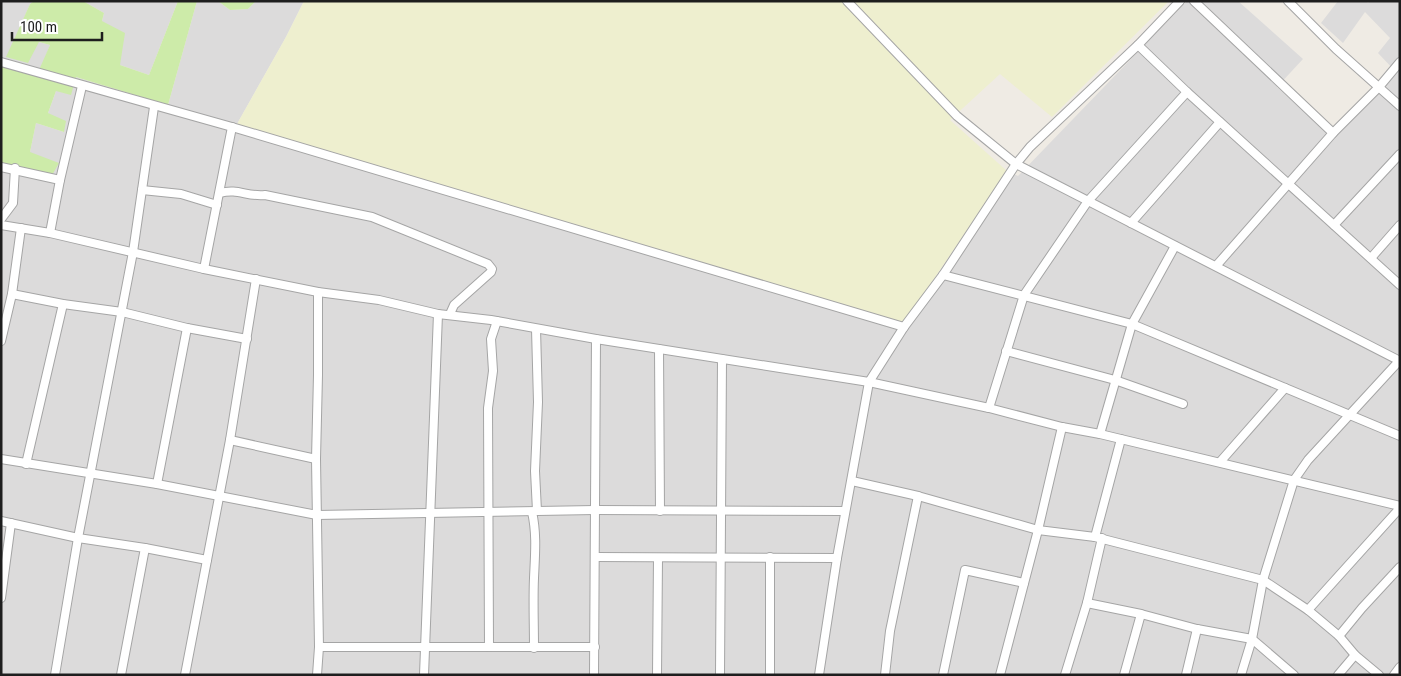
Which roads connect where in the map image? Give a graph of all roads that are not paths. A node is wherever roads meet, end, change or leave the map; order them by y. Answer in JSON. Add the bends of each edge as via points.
{"nodes":[{"id":1,"x":847,"y":1,"type":"edge"},
{"id":2,"x":1180,"y":1,"type":"edge"},
{"id":3,"x":1194,"y":1,"type":"edge"},
{"id":4,"x":1288,"y":1,"type":"edge"},
{"id":5,"x":1138,"y":45,"type":"junction"},
{"id":6,"x":1,"y":62,"type":"edge"},
{"id":7,"x":1400,"y":62,"type":"edge"},
{"id":8,"x":82,"y":86,"type":"junction"},
{"id":9,"x":1379,"y":87,"type":"junction"},
{"id":10,"x":1187,"y":92,"type":"junction"},
{"id":11,"x":1400,"y":106,"type":"edge"},
{"id":12,"x":154,"y":107,"type":"junction"},
{"id":13,"x":1220,"y":122,"type":"junction"},
{"id":14,"x":232,"y":127,"type":"junction"},
{"id":15,"x":1333,"y":132,"type":"junction"},
{"id":16,"x":1400,"y":154,"type":"edge"},
{"id":17,"x":1016,"y":164,"type":"junction"},
{"id":18,"x":1,"y":167,"type":"edge"},
{"id":19,"x":15,"y":168,"type":"junction"},
{"id":20,"x":60,"y":180,"type":"junction"},
{"id":21,"x":1288,"y":184,"type":"junction"},
{"id":22,"x":142,"y":190,"type":"junction"},
{"id":23,"x":220,"y":193,"type":"junction"},
{"id":24,"x":1088,"y":201,"type":"junction"},
{"id":25,"x":217,"y":205,"type":"junction"},
{"id":26,"x":1,"y":219,"type":"edge"},
{"id":27,"x":1131,"y":223,"type":"junction"},
{"id":28,"x":1,"y":225,"type":"edge"},
{"id":29,"x":1334,"y":225,"type":"junction"},
{"id":30,"x":1400,"y":226,"type":"edge"},
{"id":31,"x":20,"y":228,"type":"junction"},
{"id":32,"x":50,"y":233,"type":"junction"},
{"id":33,"x":1175,"y":246,"type":"junction"},
{"id":34,"x":134,"y":252,"type":"junction"},
{"id":35,"x":1371,"y":258,"type":"junction"},
{"id":36,"x":1216,"y":266,"type":"junction"},
{"id":37,"x":204,"y":269,"type":"junction"},
{"id":38,"x":943,"y":275,"type":"junction"},
{"id":39,"x":256,"y":279,"type":"junction"},
{"id":40,"x":1400,"y":285,"type":"edge"},
{"id":41,"x":318,"y":292,"type":"junction"},
{"id":42,"x":12,"y":294,"type":"junction"},
{"id":43,"x":1024,"y":295,"type":"junction"},
{"id":44,"x":63,"y":304,"type":"junction"},
{"id":45,"x":122,"y":312,"type":"junction"},
{"id":46,"x":438,"y":314,"type":"junction"},
{"id":47,"x":450,"y":314,"type":"junction"},
{"id":48,"x":497,"y":321,"type":"junction"},
{"id":49,"x":1132,"y":324,"type":"junction"},
{"id":50,"x":904,"y":327,"type":"junction"},
{"id":51,"x":187,"y":328,"type":"junction"},
{"id":52,"x":536,"y":328,"type":"junction"},
{"id":53,"x":247,"y":339,"type":"junction"},
{"id":54,"x":596,"y":339,"type":"junction"},
{"id":55,"x":1,"y":341,"type":"edge"},
{"id":56,"x":659,"y":349,"type":"junction"},
{"id":57,"x":1006,"y":351,"type":"junction"},
{"id":58,"x":722,"y":359,"type":"junction"},
{"id":59,"x":1400,"y":360,"type":"edge"},
{"id":60,"x":1115,"y":380,"type":"junction"},
{"id":61,"x":869,"y":382,"type":"junction"},
{"id":62,"x":1285,"y":388,"type":"junction"},
{"id":63,"x":1183,"y":404,"type":"dead end"},
{"id":64,"x":989,"y":408,"type":"junction"},
{"id":65,"x":1349,"y":416,"type":"junction"},
{"id":66,"x":1062,"y":427,"type":"junction"},
{"id":67,"x":1100,"y":434,"type":"junction"},
{"id":68,"x":1400,"y":436,"type":"edge"},
{"id":69,"x":1121,"y":439,"type":"junction"},
{"id":70,"x":230,"y":440,"type":"junction"},
{"id":71,"x":1,"y":459,"type":"edge"},
{"id":72,"x":316,"y":459,"type":"junction"},
{"id":73,"x":1220,"y":462,"type":"junction"},
{"id":74,"x":26,"y":464,"type":"junction"},
{"id":75,"x":90,"y":474,"type":"junction"},
{"id":76,"x":1294,"y":480,"type":"junction"},
{"id":77,"x":852,"y":481,"type":"junction"},
{"id":78,"x":156,"y":484,"type":"junction"},
{"id":79,"x":219,"y":495,"type":"junction"},
{"id":80,"x":918,"y":496,"type":"junction"},
{"id":81,"x":1400,"y":507,"type":"edge"},
{"id":82,"x":595,"y":510,"type":"junction"},
{"id":83,"x":660,"y":511,"type":"junction"},
{"id":84,"x":845,"y":511,"type":"junction"},
{"id":85,"x":534,"y":512,"type":"junction"},
{"id":86,"x":720,"y":512,"type":"junction"},
{"id":87,"x":488,"y":513,"type":"junction"},
{"id":88,"x":430,"y":514,"type":"junction"},
{"id":89,"x":318,"y":515,"type":"junction"},
{"id":90,"x":1,"y":521,"type":"edge"},
{"id":91,"x":11,"y":523,"type":"junction"},
{"id":92,"x":1038,"y":530,"type":"junction"},
{"id":93,"x":1098,"y":537,"type":"junction"},
{"id":94,"x":78,"y":538,"type":"junction"},
{"id":95,"x":145,"y":548,"type":"junction"},
{"id":96,"x":595,"y":557,"type":"junction"},
{"id":97,"x":722,"y":557,"type":"junction"},
{"id":98,"x":770,"y":557,"type":"junction"},
{"id":99,"x":658,"y":558,"type":"junction"},
{"id":100,"x":837,"y":558,"type":"junction"},
{"id":101,"x":207,"y":560,"type":"junction"},
{"id":102,"x":1400,"y":567,"type":"edge"},
{"id":103,"x":1263,"y":580,"type":"junction"},
{"id":104,"x":1024,"y":583,"type":"junction"},
{"id":105,"x":1,"y":598,"type":"edge"},
{"id":106,"x":1088,"y":602,"type":"junction"},
{"id":107,"x":1308,"y":610,"type":"junction"},
{"id":108,"x":1141,"y":614,"type":"junction"},
{"id":109,"x":1197,"y":629,"type":"junction"},
{"id":110,"x":1339,"y":636,"type":"junction"},
{"id":111,"x":1252,"y":639,"type":"junction"},
{"id":112,"x":425,"y":646,"type":"junction"},
{"id":113,"x":489,"y":647,"type":"junction"},
{"id":114,"x":595,"y":647,"type":"junction"},
{"id":115,"x":319,"y":648,"type":"junction"},
{"id":116,"x":534,"y":648,"type":"junction"},
{"id":117,"x":1355,"y":655,"type":"junction"},
{"id":118,"x":1400,"y":667,"type":"edge"},
{"id":119,"x":55,"y":675,"type":"edge"},
{"id":120,"x":121,"y":675,"type":"edge"},
{"id":121,"x":185,"y":675,"type":"edge"},
{"id":122,"x":317,"y":675,"type":"edge"},
{"id":123,"x":424,"y":675,"type":"edge"},
{"id":124,"x":594,"y":675,"type":"edge"},
{"id":125,"x":656,"y":675,"type":"edge"},
{"id":126,"x":720,"y":675,"type":"edge"},
{"id":127,"x":770,"y":675,"type":"edge"},
{"id":128,"x":820,"y":675,"type":"edge"},
{"id":129,"x":886,"y":675,"type":"edge"},
{"id":130,"x":943,"y":675,"type":"edge"},
{"id":131,"x":1000,"y":675,"type":"edge"},
{"id":132,"x":1065,"y":675,"type":"edge"},
{"id":133,"x":1124,"y":675,"type":"edge"},
{"id":134,"x":1186,"y":675,"type":"edge"},
{"id":135,"x":1241,"y":675,"type":"edge"},
{"id":136,"x":1294,"y":675,"type":"edge"},
{"id":137,"x":1338,"y":675,"type":"edge"},
{"id":138,"x":1380,"y":675,"type":"edge"},
{"id":139,"x":1394,"y":675,"type":"edge"}],
"edges":[{"from":1,"to":17,"type":"street","via":[[957,116]]},
{"from":2,"to":5,"type":"street"},
{"from":3,"to":15,"type":"street"},
{"from":4,"to":9,"type":"street"},
{"from":5,"to":10,"type":"street"},
{"from":5,"to":17,"type":"street"},
{"from":6,"to":8,"type":"street"},
{"from":7,"to":9,"type":"street"},
{"from":8,"to":12,"type":"street"},
{"from":8,"to":20,"type":"street"},
{"from":9,"to":11,"type":"street"},
{"from":9,"to":15,"type":"street"},
{"from":10,"to":13,"type":"street"},
{"from":10,"to":24,"type":"street"},
{"from":12,"to":14,"type":"street"},
{"from":12,"to":22,"type":"street"},
{"from":13,"to":21,"type":"street"},
{"from":13,"to":27,"type":"street"},
{"from":14,"to":23,"type":"street"},
{"from":14,"to":50,"type":"street"},
{"from":15,"to":21,"type":"street"},
{"from":16,"to":29,"type":"street"},
{"from":17,"to":24,"type":"street"},
{"from":17,"to":38,"type":"street"},
{"from":18,"to":19,"type":"street"},
{"from":19,"to":20,"type":"street"},
{"from":19,"to":26,"type":"street","via":[[13,203]]},
{"from":20,"to":32,"type":"street"},
{"from":21,"to":29,"type":"street"},
{"from":21,"to":36,"type":"street"},
{"from":22,"to":25,"type":"street","via":[[181,194]]},
{"from":22,"to":34,"type":"street"},
{"from":23,"to":25,"type":"street"},
{"from":23,"to":47,"type":"street","via":[[236,190],[254,197],[265,196],[372,216],[488,264],[492,272],[454,305]]},
{"from":24,"to":27,"type":"street"},
{"from":24,"to":43,"type":"street"},
{"from":25,"to":37,"type":"street"},
{"from":27,"to":33,"type":"street"},
{"from":28,"to":31,"type":"street"},
{"from":29,"to":35,"type":"street"},
{"from":30,"to":35,"type":"street"},
{"from":31,"to":32,"type":"street"},
{"from":31,"to":42,"type":"street"},
{"from":32,"to":34,"type":"street"},
{"from":33,"to":36,"type":"street"},
{"from":33,"to":49,"type":"street"},
{"from":34,"to":37,"type":"street"},
{"from":34,"to":45,"type":"street"},
{"from":35,"to":40,"type":"street"},
{"from":36,"to":59,"type":"street"},
{"from":37,"to":39,"type":"street"},
{"from":38,"to":43,"type":"street"},
{"from":38,"to":50,"type":"street"},
{"from":39,"to":41,"type":"street"},
{"from":39,"to":53,"type":"street"},
{"from":41,"to":46,"type":"street","via":[[379,300]]},
{"from":41,"to":72,"type":"street"},
{"from":42,"to":44,"type":"street"},
{"from":42,"to":55,"type":"street"},
{"from":43,"to":49,"type":"street"},
{"from":43,"to":57,"type":"street"},
{"from":44,"to":45,"type":"street"},
{"from":44,"to":74,"type":"street"},
{"from":45,"to":51,"type":"street"},
{"from":45,"to":75,"type":"street"},
{"from":46,"to":47,"type":"street"},
{"from":46,"to":88,"type":"street"},
{"from":47,"to":48,"type":"street"},
{"from":48,"to":52,"type":"street"},
{"from":48,"to":87,"type":"street","via":[[491,339],[493,371],[488,408]]},
{"from":49,"to":60,"type":"street"},
{"from":49,"to":62,"type":"street"},
{"from":50,"to":61,"type":"street"},
{"from":51,"to":53,"type":"street"},
{"from":51,"to":78,"type":"street"},
{"from":52,"to":54,"type":"street"},
{"from":52,"to":85,"type":"street","via":[[538,402]]},
{"from":53,"to":70,"type":"street"},
{"from":54,"to":56,"type":"street"},
{"from":54,"to":82,"type":"street"},
{"from":56,"to":58,"type":"street"},
{"from":56,"to":83,"type":"street"},
{"from":57,"to":60,"type":"street"},
{"from":57,"to":64,"type":"street"},
{"from":58,"to":61,"type":"street"},
{"from":58,"to":86,"type":"street"},
{"from":59,"to":65,"type":"street"},
{"from":60,"to":63,"type":"street"},
{"from":60,"to":67,"type":"street"},
{"from":61,"to":64,"type":"street"},
{"from":61,"to":77,"type":"street"},
{"from":62,"to":65,"type":"street"},
{"from":62,"to":73,"type":"street"},
{"from":64,"to":66,"type":"street"},
{"from":65,"to":68,"type":"street"},
{"from":65,"to":76,"type":"street"},
{"from":66,"to":67,"type":"street"},
{"from":66,"to":92,"type":"street"},
{"from":67,"to":69,"type":"street"},
{"from":69,"to":73,"type":"street"},
{"from":69,"to":93,"type":"street"},
{"from":70,"to":72,"type":"street"},
{"from":70,"to":79,"type":"street"},
{"from":71,"to":74,"type":"street"},
{"from":72,"to":89,"type":"street"},
{"from":73,"to":76,"type":"street"},
{"from":74,"to":75,"type":"street"},
{"from":75,"to":78,"type":"street"},
{"from":75,"to":94,"type":"street"},
{"from":76,"to":81,"type":"street"},
{"from":76,"to":103,"type":"street"},
{"from":77,"to":80,"type":"street"},
{"from":77,"to":84,"type":"street"},
{"from":78,"to":79,"type":"street"},
{"from":79,"to":89,"type":"street"},
{"from":79,"to":101,"type":"street"},
{"from":80,"to":92,"type":"street"},
{"from":80,"to":129,"type":"street","via":[[890,631]]},
{"from":81,"to":107,"type":"street"},
{"from":82,"to":83,"type":"street"},
{"from":82,"to":85,"type":"street"},
{"from":82,"to":96,"type":"street"},
{"from":83,"to":86,"type":"street"},
{"from":84,"to":86,"type":"street"},
{"from":84,"to":100,"type":"street"},
{"from":85,"to":87,"type":"street"},
{"from":85,"to":116,"type":"street"},
{"from":86,"to":97,"type":"street"},
{"from":87,"to":88,"type":"street"},
{"from":87,"to":113,"type":"street"},
{"from":88,"to":89,"type":"street"},
{"from":88,"to":112,"type":"street"},
{"from":89,"to":115,"type":"street"},
{"from":90,"to":91,"type":"street"},
{"from":91,"to":94,"type":"street"},
{"from":91,"to":105,"type":"street"},
{"from":92,"to":93,"type":"street"},
{"from":92,"to":104,"type":"street"},
{"from":93,"to":103,"type":"street"},
{"from":93,"to":106,"type":"street"},
{"from":94,"to":95,"type":"street"},
{"from":94,"to":119,"type":"street"},
{"from":95,"to":101,"type":"street"},
{"from":95,"to":120,"type":"street"},
{"from":96,"to":99,"type":"street"},
{"from":96,"to":114,"type":"street"},
{"from":97,"to":98,"type":"street"},
{"from":97,"to":99,"type":"street"},
{"from":97,"to":126,"type":"street"},
{"from":98,"to":100,"type":"street"},
{"from":98,"to":127,"type":"street"},
{"from":99,"to":125,"type":"street"},
{"from":100,"to":128,"type":"street"},
{"from":101,"to":121,"type":"street"},
{"from":102,"to":110,"type":"street"},
{"from":103,"to":107,"type":"street"},
{"from":103,"to":111,"type":"street"},
{"from":104,"to":130,"type":"street","via":[[965,570]]},
{"from":104,"to":131,"type":"street"},
{"from":106,"to":108,"type":"street"},
{"from":106,"to":132,"type":"street"},
{"from":107,"to":110,"type":"street"},
{"from":108,"to":109,"type":"street"},
{"from":108,"to":133,"type":"street"},
{"from":109,"to":111,"type":"street"},
{"from":109,"to":134,"type":"street"},
{"from":110,"to":117,"type":"street"},
{"from":111,"to":135,"type":"street"},
{"from":111,"to":136,"type":"street"},
{"from":112,"to":113,"type":"street"},
{"from":112,"to":115,"type":"street"},
{"from":112,"to":123,"type":"street"},
{"from":113,"to":116,"type":"street"},
{"from":114,"to":116,"type":"street"},
{"from":114,"to":124,"type":"street"},
{"from":115,"to":122,"type":"street"},
{"from":117,"to":137,"type":"street"},
{"from":117,"to":138,"type":"street"},
{"from":118,"to":139,"type":"street"}]}
